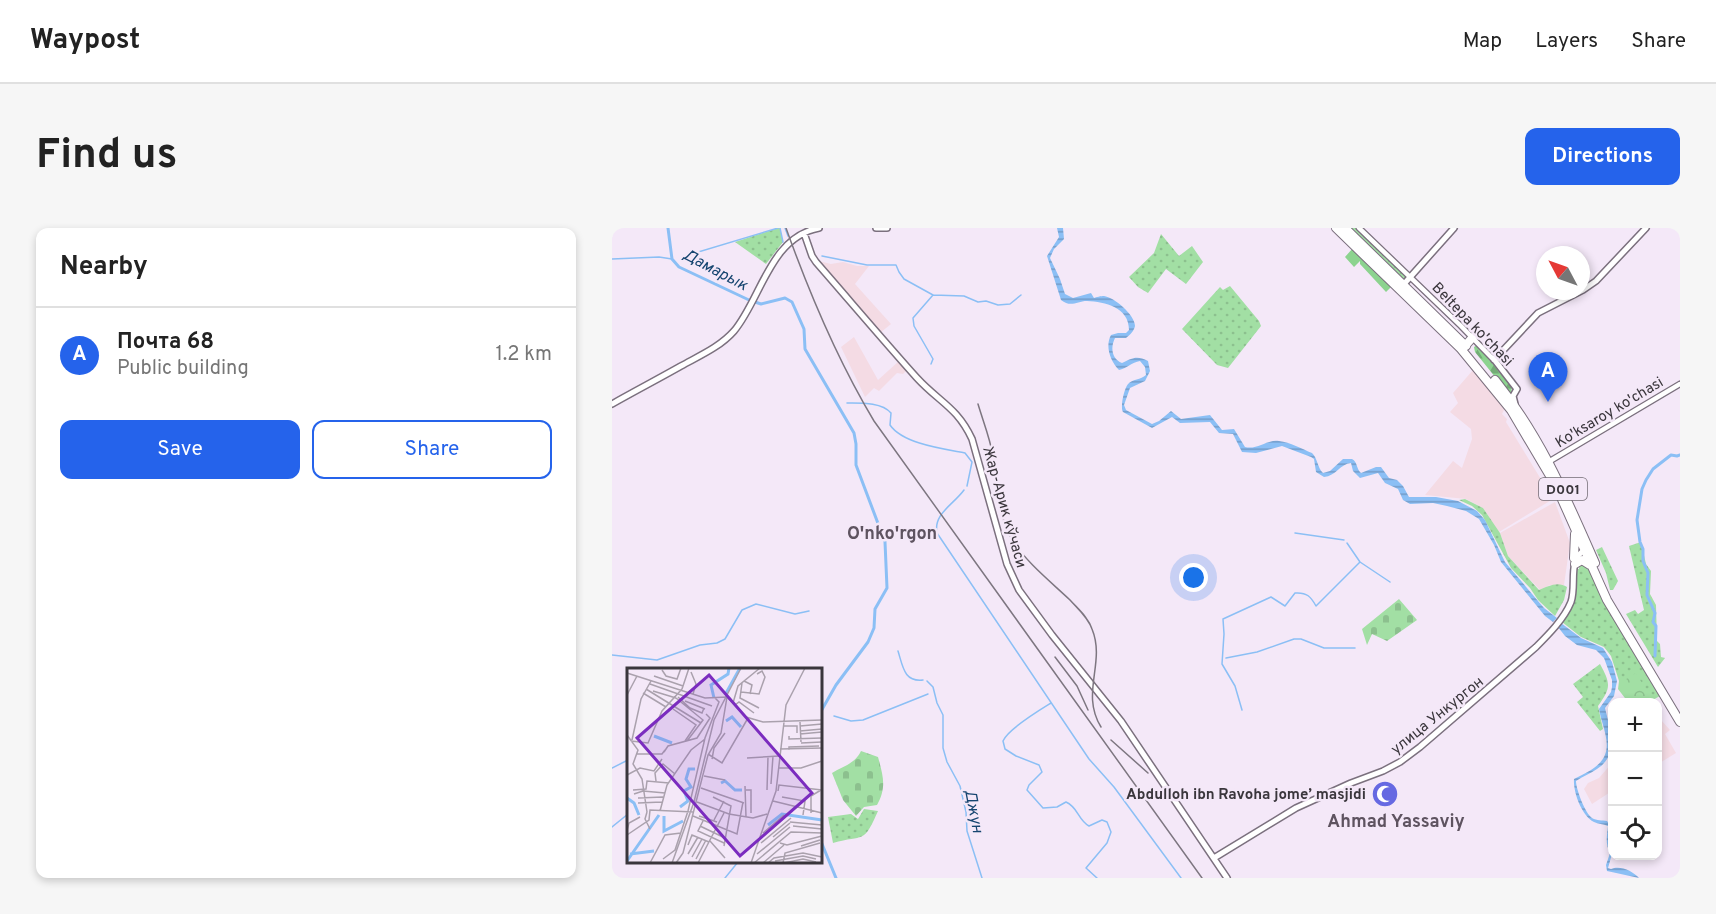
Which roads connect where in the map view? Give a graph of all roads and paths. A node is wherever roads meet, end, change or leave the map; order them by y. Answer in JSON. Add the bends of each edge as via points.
{"nodes":[{"id":1,"x":819,"y":228,"type":"edge"},
{"id":2,"x":876,"y":228,"type":"edge"},
{"id":3,"x":887,"y":228,"type":"edge"},
{"id":4,"x":1336,"y":228,"type":"edge"},
{"id":5,"x":1345,"y":228,"type":"edge"},
{"id":6,"x":1359,"y":228,"type":"edge"},
{"id":7,"x":1454,"y":228,"type":"edge"},
{"id":8,"x":1644,"y":228,"type":"edge"},
{"id":9,"x":804,"y":233,"type":"junction"},
{"id":10,"x":1366,"y":252,"type":"junction"},
{"id":11,"x":1410,"y":277,"type":"junction"},
{"id":12,"x":1590,"y":282,"type":"edge"},
{"id":13,"x":1404,"y":284,"type":"junction"},
{"id":14,"x":1559,"y":300,"type":"edge"},
{"id":15,"x":1421,"y":305,"type":"junction"},
{"id":16,"x":1473,"y":337,"type":"junction"},
{"id":17,"x":1465,"y":346,"type":"junction"},
{"id":18,"x":1493,"y":359,"type":"junction"},
{"id":19,"x":1680,"y":384,"type":"edge"},
{"id":20,"x":1510,"y":395,"type":"junction"},
{"id":21,"x":612,"y":404,"type":"edge"},
{"id":22,"x":1550,"y":461,"type":"junction"},
{"id":23,"x":1574,"y":527,"type":"junction"},
{"id":24,"x":1586,"y":548,"type":"junction"},
{"id":25,"x":1574,"y":561,"type":"junction"},
{"id":26,"x":1590,"y":565,"type":"junction"},
{"id":27,"x":1604,"y":590,"type":"junction"},
{"id":28,"x":1680,"y":714,"type":"edge"},
{"id":29,"x":1680,"y":722,"type":"edge"},
{"id":30,"x":1214,"y":858,"type":"junction"},
{"id":31,"x":1227,"y":878,"type":"edge"}],
"edges":[{"from":1,"to":9,"type":"main road"},
{"from":2,"to":3,"type":"main road"},
{"from":4,"to":10,"type":"highway","number":"D001"},
{"from":5,"to":10,"type":"highway","number":"D001"},
{"from":6,"to":11,"type":"street","name":"Beltepa ko'chasi"},
{"from":7,"to":11,"type":"main road"},
{"from":8,"to":12,"type":"main road"},
{"from":8,"to":18,"type":"main road","via":[[1596,280],[1538,313]]},
{"from":9,"to":21,"type":"main road","via":[[780,255],[733,332]]},
{"from":9,"to":30,"type":"main road","name":"Жар-Арик кўчаси","via":[[816,262],[917,378],[951,406],[963,422],[972,439],[1007,564],[1019,590],[1121,721]]},
{"from":10,"to":13,"type":"highway","number":"D001"},
{"from":10,"to":15,"type":"highway","number":"D001"},
{"from":11,"to":13,"type":"main road"},
{"from":11,"to":16,"type":"street","name":"Beltepa ko'chasi"},
{"from":13,"to":15,"type":"highway","number":"D001"},
{"from":14,"to":18,"type":"main road","via":[[1538,311]]},
{"from":15,"to":17,"type":"highway","number":"D001"},
{"from":15,"to":23,"type":"highway","number":"D001","via":[[1473,361],[1511,410],[1545,466]]},
{"from":16,"to":17,"type":"highway"},
{"from":16,"to":18,"type":"street","name":"Beltepa ko'chasi"},
{"from":17,"to":20,"type":"highway","number":"D001"},
{"from":18,"to":20,"type":"main road","name":"Beltepa ko'chasi","via":[[1517,388]]},
{"from":19,"to":22,"type":"street","name":"Ko'ksaroy ko'chasi"},
{"from":20,"to":22,"type":"highway","number":"D001"},
{"from":22,"to":24,"type":"highway","number":"D001"},
{"from":23,"to":24,"type":"highway","number":"D001"},
{"from":23,"to":25,"type":"highway"},
{"from":24,"to":25,"type":"main road"},
{"from":24,"to":26,"type":"highway","number":"D001"},
{"from":24,"to":27,"type":"highway","number":"D001"},
{"from":25,"to":26,"type":"highway"},
{"from":25,"to":30,"type":"main road","name":"улица Ункургон","via":[[1572,597],[1551,629],[1530,652],[1407,757],[1296,808]]},
{"from":26,"to":27,"type":"highway","number":"D001"},
{"from":27,"to":28,"type":"highway","number":"D001"},
{"from":27,"to":29,"type":"highway","number":"D001"},
{"from":30,"to":31,"type":"main road","name":"Жар-Арик кўчаси"}]}
